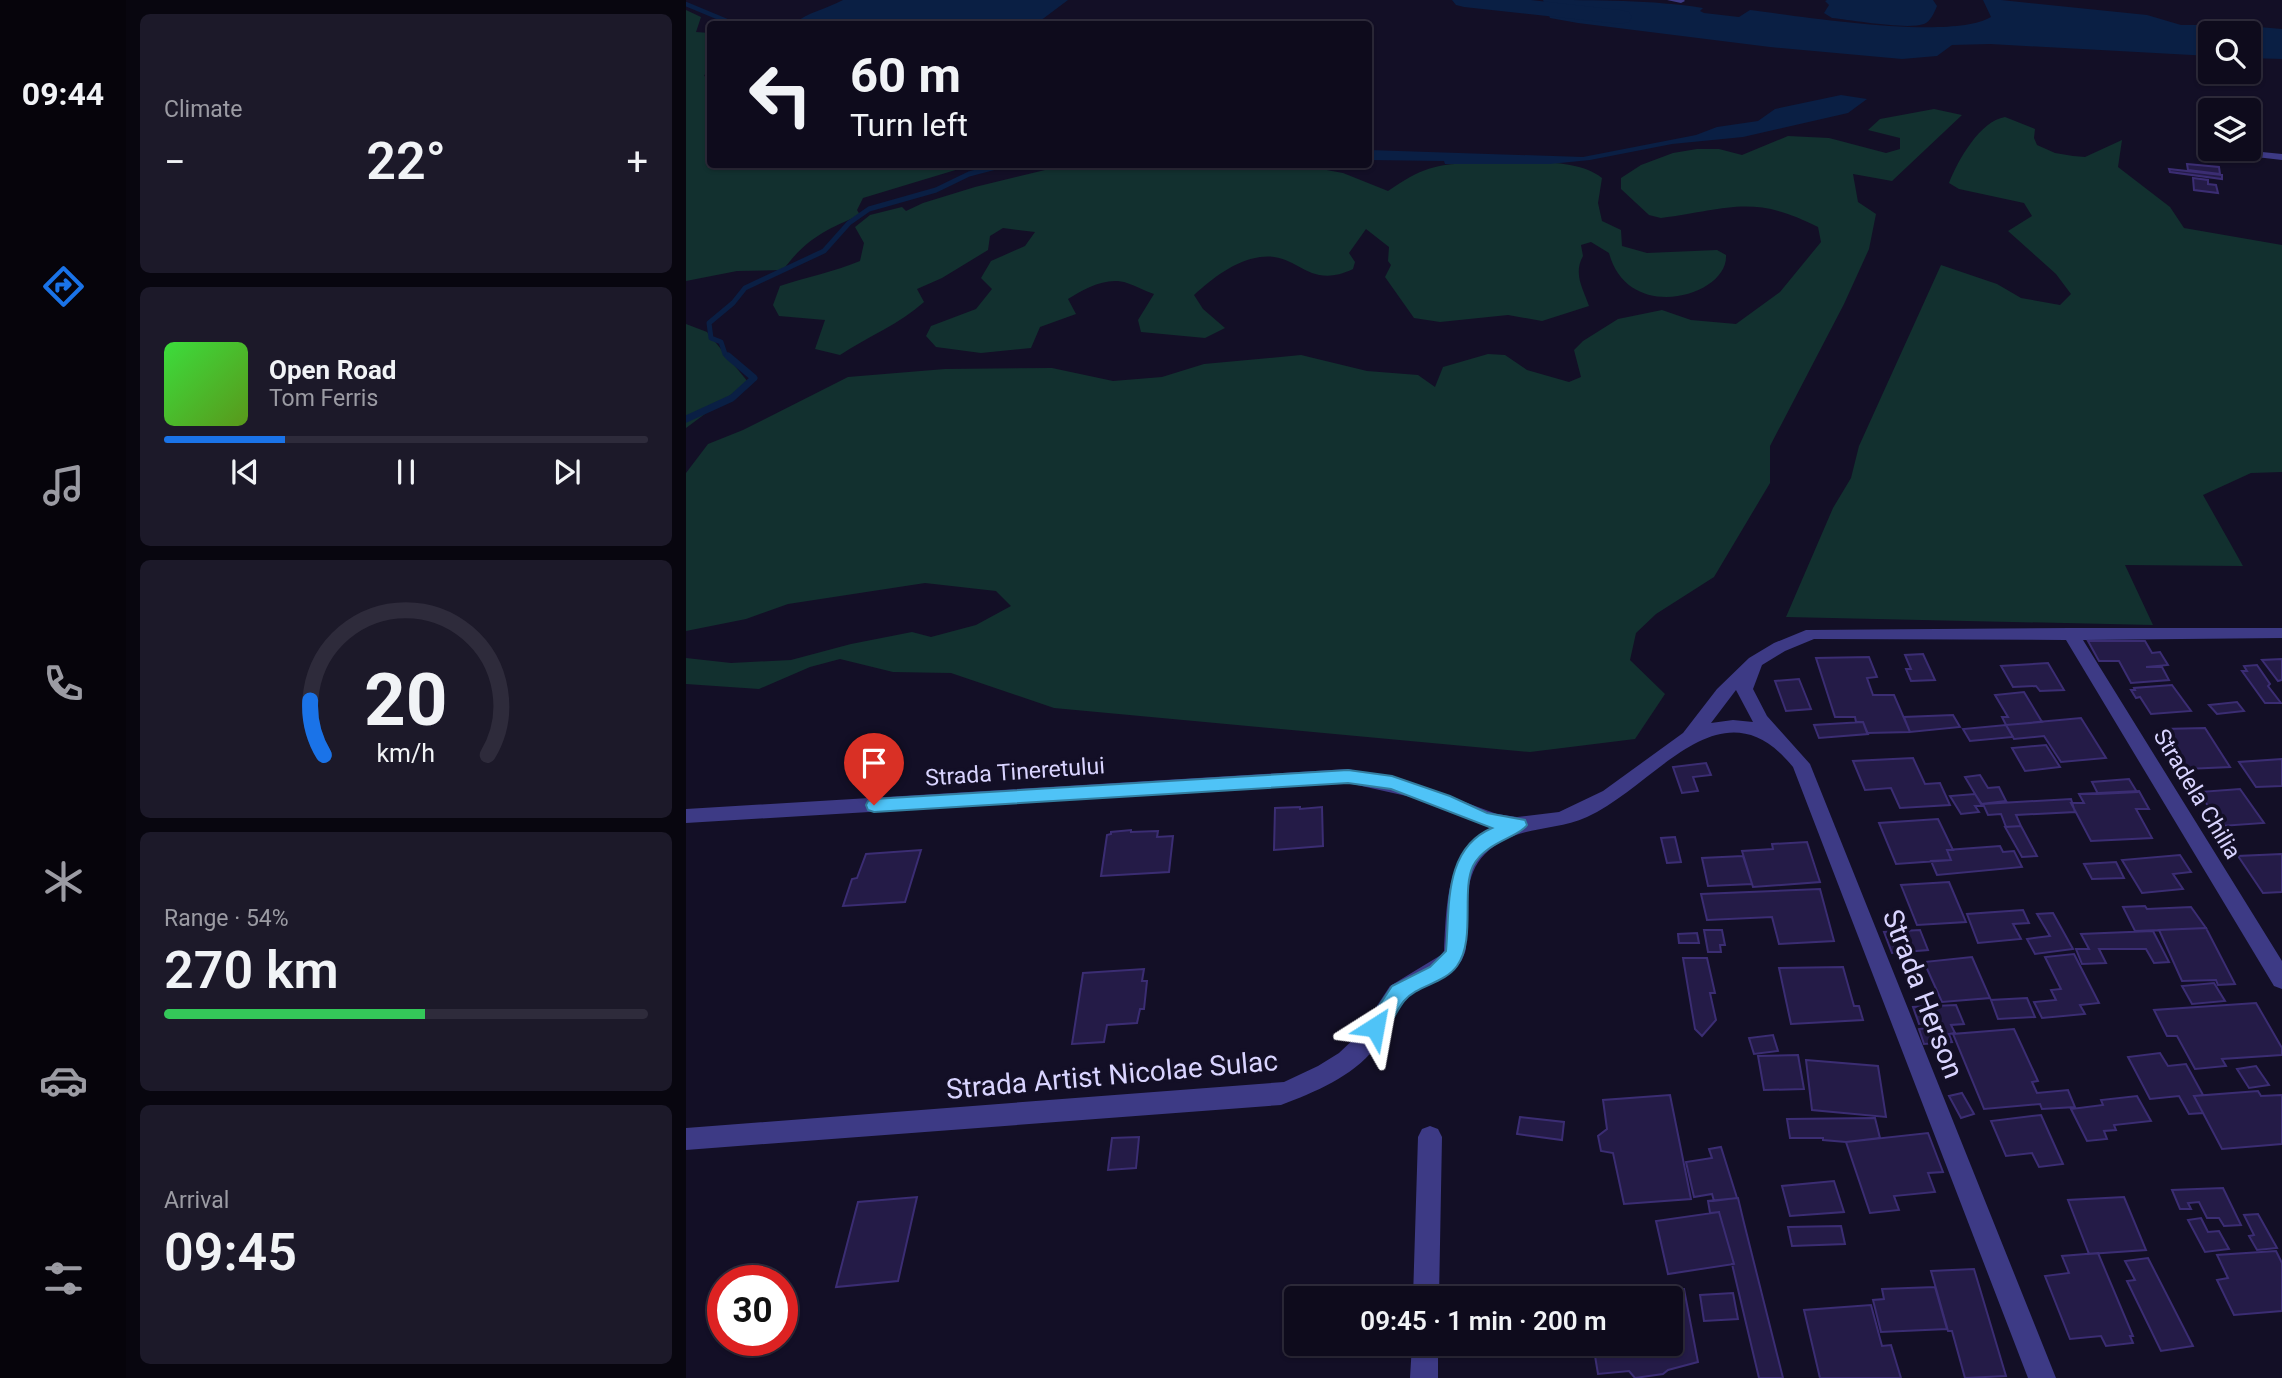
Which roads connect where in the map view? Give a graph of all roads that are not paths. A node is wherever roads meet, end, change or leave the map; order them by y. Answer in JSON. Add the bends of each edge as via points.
{"nodes":[{"id":1,"x":1671,"y":0,"type":"edge"},
{"id":2,"x":1681,"y":1,"type":"edge"},
{"id":3,"x":2261,"y":155,"type":"edge"},
{"id":4,"x":2282,"y":157,"type":"edge"},
{"id":5,"x":2070,"y":633,"type":"junction"},
{"id":6,"x":2282,"y":633,"type":"edge"},
{"id":7,"x":1768,"y":650,"type":"junction"},
{"id":8,"x":1694,"y":734,"type":"junction"},
{"id":9,"x":1778,"y":739,"type":"junction"},
{"id":10,"x":686,"y":816,"type":"edge"},
{"id":11,"x":1518,"y":825,"type":"junction"},
{"id":12,"x":2282,"y":980,"type":"edge"},
{"id":13,"x":1430,"y":1137,"type":"dead end"},
{"id":14,"x":686,"y":1139,"type":"edge"},
{"id":15,"x":1426,"y":1286,"type":"edge"},
{"id":16,"x":1425,"y":1356,"type":"edge"},
{"id":17,"x":1424,"y":1378,"type":"edge"},
{"id":18,"x":2042,"y":1378,"type":"edge"}],
"edges":[{"from":1,"to":2,"type":"street"},
{"from":3,"to":4,"type":"street"},
{"from":5,"to":6,"type":"street"},
{"from":5,"to":7,"type":"street","via":[[1812,634]]},
{"from":5,"to":12,"type":"street","name":"Stradela Chilia"},
{"from":7,"to":8,"type":"street","via":[[1734,680]]},
{"from":7,"to":9,"type":"street","name":"Strada Herson","via":[[1744,689],[1751,711]]},
{"from":8,"to":9,"type":"street","via":[[1734,725]]},
{"from":8,"to":11,"type":"street","via":[[1589,810]]},
{"from":9,"to":18,"type":"street","name":"Strada Herson","via":[[1801,765],[1815,797]]},
{"from":10,"to":11,"type":"street","name":"Strada Tineretului","via":[[1348,776],[1392,783],[1481,818]]},
{"from":11,"to":14,"type":"street","name":"Strada Artist Nicolae Sulac","via":[[1491,836],[1463,866],[1455,953],[1449,963],[1399,992],[1364,1045],[1324,1077],[1303,1086],[1281,1094]]},
{"from":13,"to":15,"type":"street"},
{"from":16,"to":17,"type":"street"}]}
